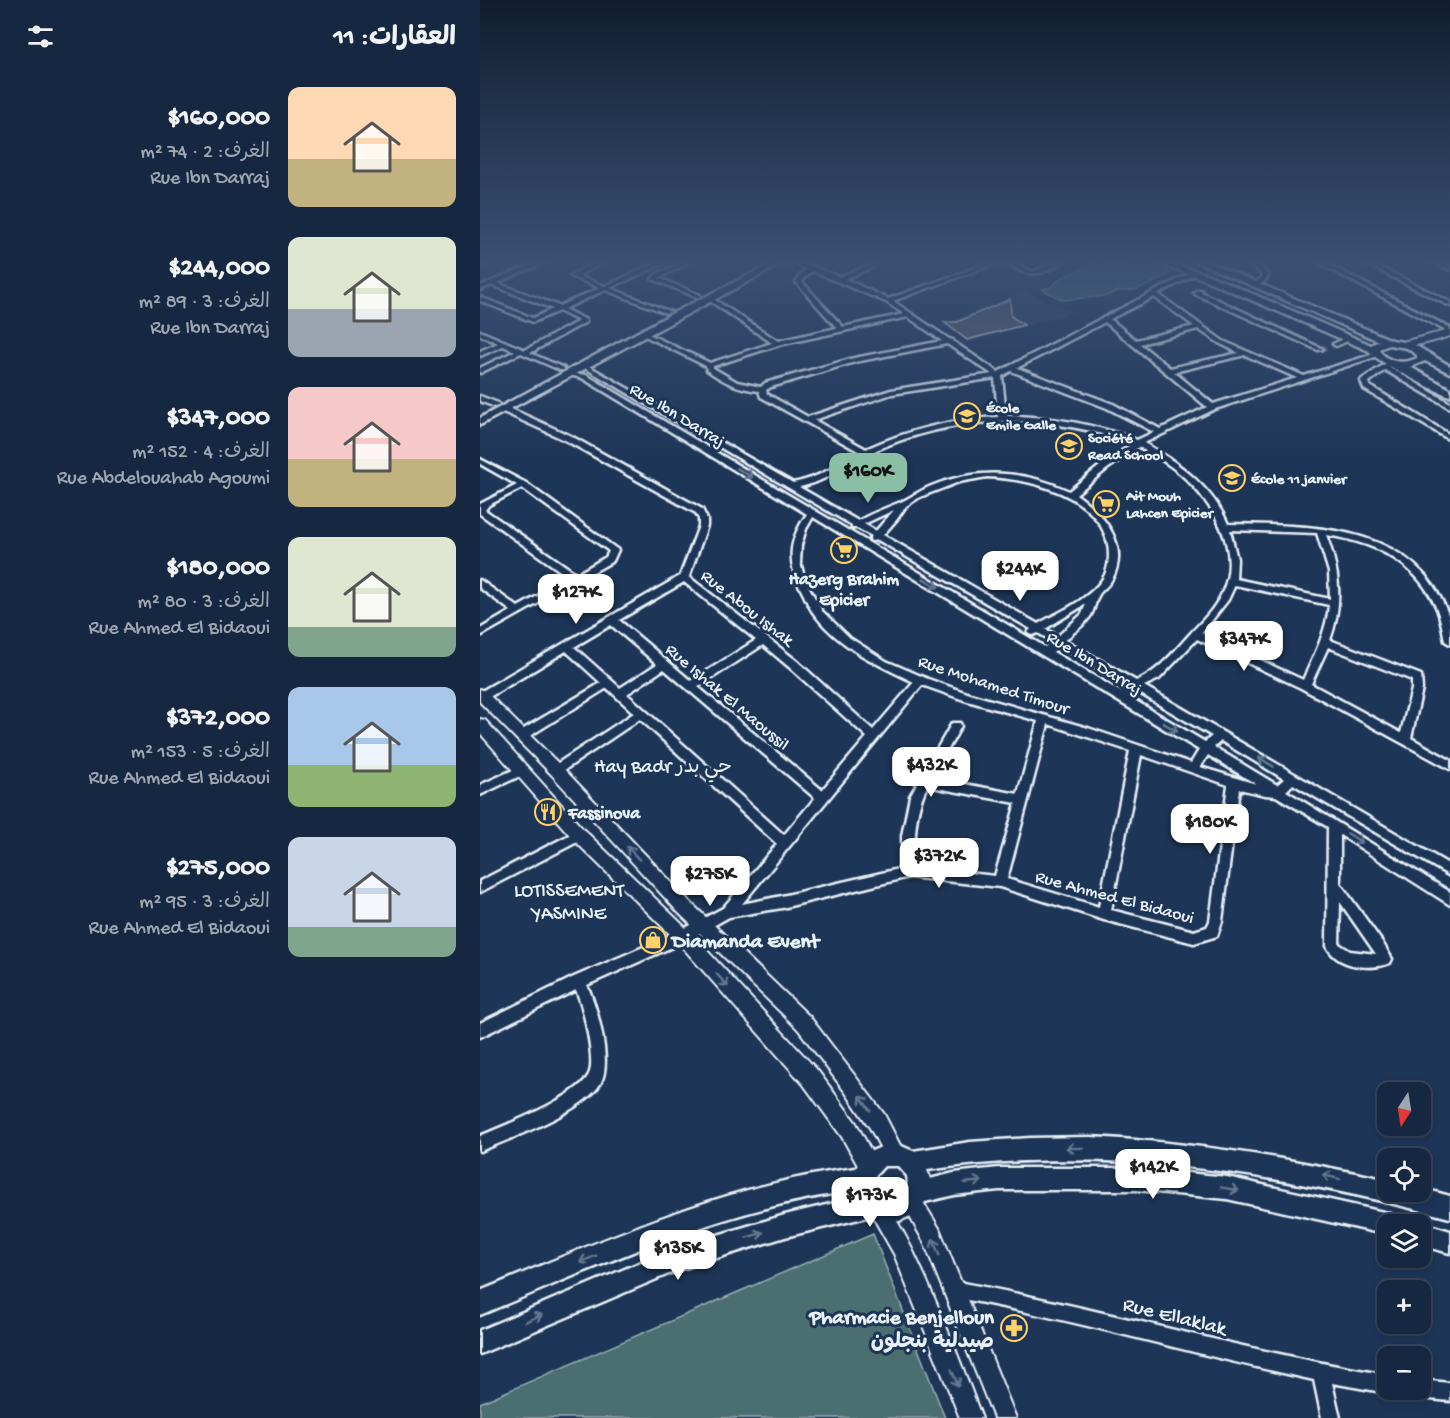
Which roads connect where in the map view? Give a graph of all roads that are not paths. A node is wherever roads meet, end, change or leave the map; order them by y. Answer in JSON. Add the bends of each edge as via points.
{"nodes":[{"id":1,"x":576,"y":327,"type":"edge"},
{"id":2,"x":642,"y":327,"type":"edge"},
{"id":3,"x":652,"y":327,"type":"edge"},
{"id":4,"x":752,"y":327,"type":"edge"},
{"id":5,"x":850,"y":327,"type":"edge"},
{"id":6,"x":929,"y":327,"type":"edge"},
{"id":7,"x":1091,"y":327,"type":"edge"},
{"id":8,"x":1116,"y":327,"type":"edge"},
{"id":9,"x":1195,"y":327,"type":"edge"},
{"id":10,"x":1202,"y":327,"type":"edge"},
{"id":11,"x":1272,"y":327,"type":"edge"},
{"id":12,"x":1319,"y":327,"type":"edge"},
{"id":13,"x":1355,"y":327,"type":"edge"},
{"id":14,"x":841,"y":329,"type":"joint"},
{"id":15,"x":1450,"y":332,"type":"edge"},
{"id":16,"x":480,"y":333,"type":"edge"},
{"id":17,"x":642,"y":333,"type":"junction"},
{"id":18,"x":1348,"y":339,"type":"junction"},
{"id":19,"x":1428,"y":340,"type":"junction"},
{"id":20,"x":951,"y":341,"type":"junction"},
{"id":21,"x":1389,"y":342,"type":"junction"},
{"id":22,"x":504,"y":343,"type":"junction"},
{"id":23,"x":777,"y":343,"type":"junction"},
{"id":24,"x":1134,"y":343,"type":"junction"},
{"id":25,"x":1402,"y":343,"type":"junction"},
{"id":26,"x":1336,"y":344,"type":"tunnel mouth"},
{"id":27,"x":1320,"y":349,"type":"tunnel mouth"},
{"id":28,"x":524,"y":351,"type":"junction"},
{"id":29,"x":1246,"y":353,"type":"junction"},
{"id":30,"x":1375,"y":353,"type":"junction"},
{"id":31,"x":480,"y":354,"type":"edge"},
{"id":32,"x":1422,"y":355,"type":"junction"},
{"id":33,"x":583,"y":365,"type":"junction"},
{"id":34,"x":712,"y":365,"type":"junction"},
{"id":35,"x":1391,"y":365,"type":"junction"},
{"id":36,"x":1013,"y":369,"type":"junction"},
{"id":37,"x":1168,"y":370,"type":"junction"},
{"id":38,"x":1450,"y":370,"type":"edge"},
{"id":39,"x":480,"y":371,"type":"edge"},
{"id":40,"x":565,"y":371,"type":"junction"},
{"id":41,"x":998,"y":375,"type":"junction"},
{"id":42,"x":1303,"y":378,"type":"junction"},
{"id":43,"x":623,"y":387,"type":"junction"},
{"id":44,"x":762,"y":389,"type":"junction"},
{"id":45,"x":611,"y":392,"type":"junction"},
{"id":46,"x":1450,"y":393,"type":"edge"},
{"id":47,"x":480,"y":398,"type":"edge"},
{"id":48,"x":1450,"y":406,"type":"edge"},
{"id":49,"x":500,"y":407,"type":"junction"},
{"id":50,"x":1212,"y":407,"type":"junction"},
{"id":51,"x":480,"y":413,"type":"edge"},
{"id":52,"x":1002,"y":418,"type":"junction"},
{"id":53,"x":809,"y":419,"type":"junction"},
{"id":54,"x":480,"y":422,"type":"edge"},
{"id":55,"x":1161,"y":433,"type":"junction"},
{"id":56,"x":710,"y":437,"type":"junction"},
{"id":57,"x":1450,"y":438,"type":"edge"},
{"id":58,"x":1140,"y":442,"type":"junction"},
{"id":59,"x":696,"y":444,"type":"junction"},
{"id":60,"x":865,"y":452,"type":"junction"},
{"id":61,"x":481,"y":462,"type":"edge"},
{"id":62,"x":812,"y":482,"type":"junction"},
{"id":63,"x":524,"y":485,"type":"junction"},
{"id":64,"x":792,"y":485,"type":"junction"},
{"id":65,"x":804,"y":492,"type":"junction"},
{"id":66,"x":778,"y":493,"type":"junction"},
{"id":67,"x":1072,"y":493,"type":"junction"},
{"id":68,"x":791,"y":501,"type":"junction"},
{"id":69,"x":902,"y":505,"type":"junction"},
{"id":70,"x":812,"y":513,"type":"junction"},
{"id":71,"x":858,"y":524,"type":"junction"},
{"id":72,"x":1226,"y":526,"type":"junction"},
{"id":73,"x":1320,"y":530,"type":"junction"},
{"id":74,"x":844,"y":532,"type":"junction"},
{"id":75,"x":878,"y":535,"type":"junction"},
{"id":76,"x":866,"y":544,"type":"junction"},
{"id":77,"x":576,"y":577,"type":"junction"},
{"id":78,"x":684,"y":578,"type":"junction"},
{"id":79,"x":1231,"y":581,"type":"junction"},
{"id":80,"x":480,"y":583,"type":"edge"},
{"id":81,"x":1094,"y":596,"type":"junction"},
{"id":82,"x":1334,"y":603,"type":"junction"},
{"id":83,"x":1446,"y":610,"type":"edge"},
{"id":84,"x":517,"y":611,"type":"junction"},
{"id":85,"x":612,"y":620,"type":"junction"},
{"id":86,"x":1038,"y":628,"type":"junction"},
{"id":87,"x":480,"y":633,"type":"edge"},
{"id":88,"x":1195,"y":634,"type":"junction"},
{"id":89,"x":1024,"y":638,"type":"junction"},
{"id":90,"x":764,"y":640,"type":"junction"},
{"id":91,"x":1059,"y":641,"type":"junction"},
{"id":92,"x":1450,"y":641,"type":"edge"},
{"id":93,"x":1327,"y":643,"type":"junction"},
{"id":94,"x":567,"y":646,"type":"junction"},
{"id":95,"x":1046,"y":652,"type":"junction"},
{"id":96,"x":664,"y":664,"type":"junction"},
{"id":97,"x":1154,"y":678,"type":"junction"},
{"id":98,"x":921,"y":680,"type":"junction"},
{"id":99,"x":608,"y":682,"type":"junction"},
{"id":100,"x":1136,"y":685,"type":"junction"},
{"id":101,"x":1305,"y":685,"type":"junction"},
{"id":102,"x":691,"y":686,"type":"junction"},
{"id":103,"x":620,"y":694,"type":"junction"},
{"id":104,"x":481,"y":695,"type":"edge"},
{"id":105,"x":1152,"y":695,"type":"junction"},
{"id":106,"x":1122,"y":698,"type":"junction"},
{"id":107,"x":1138,"y":708,"type":"junction"},
{"id":108,"x":641,"y":713,"type":"junction"},
{"id":109,"x":1044,"y":718,"type":"junction"},
{"id":110,"x":480,"y":724,"type":"edge"},
{"id":111,"x":956,"y":726,"type":"dead end"},
{"id":112,"x":1220,"y":735,"type":"junction"},
{"id":113,"x":521,"y":736,"type":"junction"},
{"id":114,"x":874,"y":737,"type":"junction"},
{"id":115,"x":1405,"y":740,"type":"junction"},
{"id":116,"x":1206,"y":748,"type":"junction"},
{"id":117,"x":1136,"y":750,"type":"junction"},
{"id":118,"x":1450,"y":765,"type":"edge"},
{"id":119,"x":1193,"y":768,"type":"junction"},
{"id":120,"x":522,"y":770,"type":"junction"},
{"id":121,"x":556,"y":770,"type":"junction"},
{"id":122,"x":1292,"y":778,"type":"junction"},
{"id":123,"x":924,"y":781,"type":"junction"},
{"id":124,"x":1234,"y":782,"type":"junction"},
{"id":125,"x":480,"y":790,"type":"edge"},
{"id":126,"x":1278,"y":791,"type":"junction"},
{"id":127,"x":822,"y":798,"type":"junction"},
{"id":128,"x":1021,"y":799,"type":"junction"},
{"id":129,"x":1335,"y":825,"type":"junction"},
{"id":130,"x":579,"y":835,"type":"junction"},
{"id":131,"x":784,"y":843,"type":"junction"},
{"id":132,"x":1446,"y":868,"type":"edge"},
{"id":133,"x":909,"y":872,"type":"junction"},
{"id":134,"x":1000,"y":882,"type":"junction"},
{"id":135,"x":1335,"y":886,"type":"junction"},
{"id":136,"x":480,"y":887,"type":"edge"},
{"id":137,"x":1449,"y":898,"type":"edge"},
{"id":138,"x":727,"y":912,"type":"junction"},
{"id":139,"x":1104,"y":915,"type":"junction"},
{"id":140,"x":704,"y":925,"type":"junction"},
{"id":141,"x":683,"y":936,"type":"junction"},
{"id":142,"x":579,"y":982,"type":"junction"},
{"id":143,"x":480,"y":1030,"type":"edge"},
{"id":144,"x":480,"y":1144,"type":"edge"},
{"id":145,"x":903,"y":1158,"type":"junction"},
{"id":146,"x":867,"y":1172,"type":"junction"},
{"id":147,"x":1377,"y":1188,"type":"edge"},
{"id":148,"x":914,"y":1197,"type":"junction"},
{"id":149,"x":1431,"y":1202,"type":"edge"},
{"id":150,"x":1450,"y":1207,"type":"edge"},
{"id":151,"x":875,"y":1208,"type":"junction"},
{"id":152,"x":1377,"y":1222,"type":"edge"},
{"id":153,"x":1431,"y":1236,"type":"edge"},
{"id":154,"x":1450,"y":1242,"type":"edge"},
{"id":155,"x":952,"y":1289,"type":"junction"},
{"id":156,"x":480,"y":1303,"type":"edge"},
{"id":157,"x":480,"y":1341,"type":"edge"},
{"id":158,"x":1322,"y":1375,"type":"junction"},
{"id":159,"x":1377,"y":1382,"type":"edge"},
{"id":160,"x":1431,"y":1390,"type":"edge"},
{"id":161,"x":1450,"y":1392,"type":"edge"},
{"id":162,"x":971,"y":1418,"type":"edge"},
{"id":163,"x":1005,"y":1418,"type":"edge"},
{"id":164,"x":1331,"y":1418,"type":"edge"}],
"edges":[{"from":1,"to":28,"type":"street"},
{"from":2,"to":40,"type":"main road"},
{"from":3,"to":17,"type":"main road"},
{"from":4,"to":23,"type":"street"},
{"from":5,"to":14,"type":"street"},
{"from":6,"to":20,"type":"street"},
{"from":7,"to":36,"type":"street"},
{"from":8,"to":24,"type":"street"},
{"from":9,"to":24,"type":"street"},
{"from":10,"to":29,"type":"street","via":[[1221,342]]},
{"from":11,"to":27,"type":"street"},
{"from":12,"to":18,"type":"main road"},
{"from":13,"to":21,"type":"main road"},
{"from":14,"to":23,"type":"street"},
{"from":15,"to":19,"type":"street"},
{"from":16,"to":22,"type":"street","name":"Rue Ibn Darraj"},
{"from":17,"to":33,"type":"main road"},
{"from":17,"to":34,"type":"street"},
{"from":18,"to":26,"type":"street"},
{"from":18,"to":30,"type":"main road"},
{"from":19,"to":25,"type":"street"},
{"from":19,"to":32,"type":"street"},
{"from":20,"to":41,"type":"street"},
{"from":20,"to":44,"type":"street","via":[[854,360]]},
{"from":21,"to":25,"type":"main road"},
{"from":21,"to":30,"type":"main road","via":[[1378,344]]},
{"from":22,"to":28,"type":"street","name":"Rue Ibn Darraj"},
{"from":22,"to":31,"type":"street"},
{"from":23,"to":34,"type":"street"},
{"from":24,"to":37,"type":"street"},
{"from":25,"to":32,"type":"main road"},
{"from":28,"to":39,"type":"street"},
{"from":28,"to":40,"type":"street","name":"Rue Ibn Darraj"},
{"from":29,"to":37,"type":"street"},
{"from":29,"to":42,"type":"street"},
{"from":30,"to":35,"type":"main road"},
{"from":30,"to":42,"type":"street"},
{"from":32,"to":35,"type":"main road","via":[[1416,364]]},
{"from":32,"to":38,"type":"main road"},
{"from":33,"to":40,"type":"main road"},
{"from":33,"to":43,"type":"street","name":"Rue Ibn Darraj"},
{"from":34,"to":44,"type":"street","via":[[710,369],[715,373],[743,387]]},
{"from":35,"to":46,"type":"main road"},
{"from":35,"to":48,"type":"street"},
{"from":35,"to":57,"type":"street","via":[[1365,381],[1367,387]]},
{"from":36,"to":41,"type":"street"},
{"from":36,"to":55,"type":"street","via":[[1110,406]]},
{"from":37,"to":50,"type":"street"},
{"from":40,"to":45,"type":"street","name":"Rue Ibn Darraj","via":[[584,376]]},
{"from":40,"to":49,"type":"main road"},
{"from":41,"to":52,"type":"street"},
{"from":41,"to":53,"type":"street","via":[[891,392]]},
{"from":42,"to":50,"type":"street"},
{"from":43,"to":45,"type":"street"},
{"from":43,"to":56,"type":"street","name":"Rue Ibn Darraj"},
{"from":44,"to":53,"type":"street","via":[[764,395]]},
{"from":45,"to":59,"type":"street","name":"Rue Ibn Darraj"},
{"from":47,"to":49,"type":"street","name":"Rue Abou Ishak"},
{"from":49,"to":51,"type":"main road"},
{"from":49,"to":54,"type":"main road"},
{"from":49,"to":78,"type":"street","name":"Rue Abou Ishak","via":[[568,438],[699,511],[703,526]]},
{"from":50,"to":55,"type":"street"},
{"from":52,"to":58,"type":"street","via":[[1057,421]]},
{"from":52,"to":60,"type":"street","via":[[942,425]]},
{"from":53,"to":60,"type":"street"},
{"from":55,"to":58,"type":"street"},
{"from":56,"to":59,"type":"street"},
{"from":56,"to":64,"type":"street","name":"Rue Ibn Darraj"},
{"from":58,"to":67,"type":"street"},
{"from":58,"to":72,"type":"street","via":[[1201,488]]},
{"from":59,"to":66,"type":"street","name":"Rue Ibn Darraj","one_way":true},
{"from":60,"to":62,"type":"street"},
{"from":61,"to":63,"type":"street"},
{"from":62,"to":64,"type":"street"},
{"from":62,"to":65,"type":"street"},
{"from":63,"to":77,"type":"street","via":[[614,550],[610,559]]},
{"from":63,"to":77,"type":"street","via":[[486,503],[481,511]]},
{"from":64,"to":65,"type":"street","name":"Rue Ibn Darraj"},
{"from":64,"to":66,"type":"street"},
{"from":65,"to":68,"type":"street"},
{"from":65,"to":71,"type":"street","name":"Rue Ibn Darraj"},
{"from":66,"to":68,"type":"street","name":"Rue Ibn Darraj"},
{"from":67,"to":69,"type":"street","via":[[1026,480],[987,475],[941,485]]},
{"from":67,"to":81,"type":"street","via":[[1095,510],[1106,525],[1112,544],[1114,559],[1108,578]]},
{"from":68,"to":70,"type":"street","name":"Rue Ibn Darraj"},
{"from":69,"to":71,"type":"street"},
{"from":69,"to":75,"type":"street"},
{"from":70,"to":74,"type":"street","name":"Rue Ibn Darraj"},
{"from":70,"to":98,"type":"street","name":"Rue Mohamed Timour","via":[[795,546],[804,591],[829,625],[856,649]]},
{"from":71,"to":74,"type":"street"},
{"from":71,"to":75,"type":"street","name":"Rue Ibn Darraj"},
{"from":72,"to":73,"type":"street"},
{"from":72,"to":79,"type":"street","via":[[1232,554]]},
{"from":73,"to":82,"type":"street","via":[[1331,565]]},
{"from":73,"to":83,"type":"street","via":[[1367,539],[1404,560]]},
{"from":74,"to":76,"type":"street","name":"Rue Ibn Darraj"},
{"from":75,"to":76,"type":"street"},
{"from":75,"to":86,"type":"street","name":"Rue Ibn Darraj"},
{"from":76,"to":89,"type":"street","name":"Rue Ibn Darraj","one_way":true},
{"from":77,"to":84,"type":"street"},
{"from":78,"to":85,"type":"street"},
{"from":78,"to":90,"type":"street","name":"Rue Abou Ishak"},
{"from":79,"to":82,"type":"street"},
{"from":79,"to":88,"type":"street","via":[[1217,609]]},
{"from":80,"to":84,"type":"street"},
{"from":81,"to":86,"type":"street"},
{"from":81,"to":91,"type":"street","via":[[1086,616]]},
{"from":82,"to":93,"type":"street"},
{"from":83,"to":92,"type":"street"},
{"from":84,"to":87,"type":"street"},
{"from":85,"to":94,"type":"street"},
{"from":85,"to":96,"type":"street","name":"Rue Ishak El Maoussil"},
{"from":86,"to":89,"type":"street"},
{"from":86,"to":91,"type":"street","name":"Rue Ibn Darraj"},
{"from":88,"to":97,"type":"street"},
{"from":88,"to":101,"type":"street"},
{"from":89,"to":95,"type":"street","name":"Rue Ibn Darraj"},
{"from":90,"to":102,"type":"street"},
{"from":90,"to":114,"type":"street","name":"Rue Abou Ishak"},
{"from":91,"to":95,"type":"street"},
{"from":91,"to":100,"type":"street","name":"Rue Ibn Darraj"},
{"from":93,"to":101,"type":"street"},
{"from":93,"to":115,"type":"street","via":[[1417,678],[1418,689]]},
{"from":94,"to":99,"type":"street"},
{"from":94,"to":104,"type":"street"},
{"from":95,"to":106,"type":"street","name":"Rue Ibn Darraj"},
{"from":96,"to":102,"type":"street","name":"Rue Ishak El Maoussil"},
{"from":96,"to":103,"type":"street"},
{"from":97,"to":100,"type":"street"},
{"from":97,"to":105,"type":"street"},
{"from":98,"to":109,"type":"street","name":"Rue Mohamed Timour"},
{"from":98,"to":114,"type":"street"},
{"from":99,"to":103,"type":"street"},
{"from":99,"to":113,"type":"street"},
{"from":100,"to":105,"type":"street","name":"Rue Ibn Darraj"},
{"from":100,"to":106,"type":"street"},
{"from":101,"to":115,"type":"street"},
{"from":102,"to":127,"type":"street","name":"Rue Ishak El Maoussil"},
{"from":103,"to":108,"type":"street"},
{"from":104,"to":113,"type":"street"},
{"from":105,"to":107,"type":"street"},
{"from":105,"to":112,"type":"street","name":"Rue Ibn Darraj"},
{"from":106,"to":107,"type":"street","name":"Rue Ibn Darraj"},
{"from":107,"to":116,"type":"street","name":"Rue Ibn Darraj","one_way":true},
{"from":108,"to":121,"type":"street"},
{"from":108,"to":131,"type":"street"},
{"from":109,"to":117,"type":"street","name":"Rue Mohamed Timour"},
{"from":109,"to":128,"type":"street"},
{"from":110,"to":120,"type":"street"},
{"from":111,"to":123,"type":"street"},
{"from":112,"to":116,"type":"street"},
{"from":122,"to":112,"type":"street","name":"Rue Ibn Darraj","one_way":true},
{"from":113,"to":121,"type":"street"},
{"from":114,"to":127,"type":"street"},
{"from":115,"to":118,"type":"street"},
{"from":116,"to":119,"type":"street"},
{"from":116,"to":126,"type":"street","name":"Rue Ibn Darraj"},
{"from":117,"to":119,"type":"street","name":"Rue Mohamed Timour"},
{"from":117,"to":139,"type":"street"},
{"from":119,"to":124,"type":"street","name":"Rue Mohamed Timour"},
{"from":120,"to":125,"type":"street"},
{"from":120,"to":130,"type":"street"},
{"from":140,"to":121,"type":"street","one_way":true},
{"from":122,"to":126,"type":"street"},
{"from":122,"to":132,"type":"street","name":"Rue Ibn Darraj"},
{"from":123,"to":128,"type":"street"},
{"from":123,"to":133,"type":"street","via":[[916,796],[908,836]]},
{"from":124,"to":126,"type":"street","name":"Rue Mohamed Timour"},
{"from":124,"to":139,"type":"street","name":"Rue Ahmed El Bidaoui","via":[[1212,932],[1194,937]]},
{"from":126,"to":129,"type":"street","name":"Rue Ibn Darraj"},
{"from":127,"to":131,"type":"street"},
{"from":128,"to":134,"type":"street"},
{"from":129,"to":135,"type":"street"},
{"from":129,"to":137,"type":"street","name":"Rue Ibn Darraj","one_way":true},
{"from":130,"to":136,"type":"street"},
{"from":130,"to":141,"type":"street"},
{"from":131,"to":138,"type":"street"},
{"from":133,"to":134,"type":"street","name":"Rue Ahmed El Bidaoui"},
{"from":133,"to":138,"type":"street","name":"Rue Ahmed El Bidaoui"},
{"from":134,"to":139,"type":"street","name":"Rue Ahmed El Bidaoui"},
{"from":135,"to":135,"type":"street","via":[[1332,937],[1336,952],[1385,959]]},
{"from":138,"to":140,"type":"street","name":"Rue Ahmed El Bidaoui"},
{"from":140,"to":141,"type":"street","name":"Rue Ahmed El Bidaoui"},
{"from":145,"to":140,"type":"street","one_way":true,"via":[[804,1023]]},
{"from":141,"to":142,"type":"street","name":"Rue Ahmed El Bidaoui"},
{"from":141,"to":146,"type":"street","one_way":true,"via":[[811,1078],[849,1130]]},
{"from":142,"to":143,"type":"street","name":"Rue Ahmed El Bidaoui"},
{"from":142,"to":144,"type":"street","via":[[590,1010],[599,1065],[596,1078],[566,1103]]},
{"from":145,"to":146,"type":"main road","via":[[882,1155]]},
{"from":147,"to":145,"type":"main road","one_way":true,"via":[[1310,1172],[1207,1156],[1088,1147],[996,1149]]},
{"from":145,"to":148,"type":"main road","via":[[918,1178]]},
{"from":146,"to":151,"type":"main road","via":[[864,1191]]},
{"from":146,"to":156,"type":"main road","one_way":true,"via":[[721,1210],[640,1238]]},
{"from":148,"to":151,"type":"main road","via":[[895,1212]]},
{"from":148,"to":152,"type":"main road","one_way":true,"via":[[954,1184],[999,1179],[1136,1179],[1227,1188]]},
{"from":155,"to":148,"type":"street","one_way":true},
{"from":149,"to":150,"type":"main road"},
{"from":157,"to":151,"type":"main road","one_way":true,"via":[[677,1260],[785,1226]]},
{"from":151,"to":162,"type":"street","one_way":true,"via":[[902,1247]]},
{"from":153,"to":154,"type":"main road"},
{"from":155,"to":158,"type":"street","name":"Rue Ellaklak","via":[[1022,1301]]},
{"from":155,"to":163,"type":"street"},
{"from":158,"to":159,"type":"street","name":"Rue Ellaklak"},
{"from":158,"to":164,"type":"street"},
{"from":160,"to":161,"type":"street"}]}
